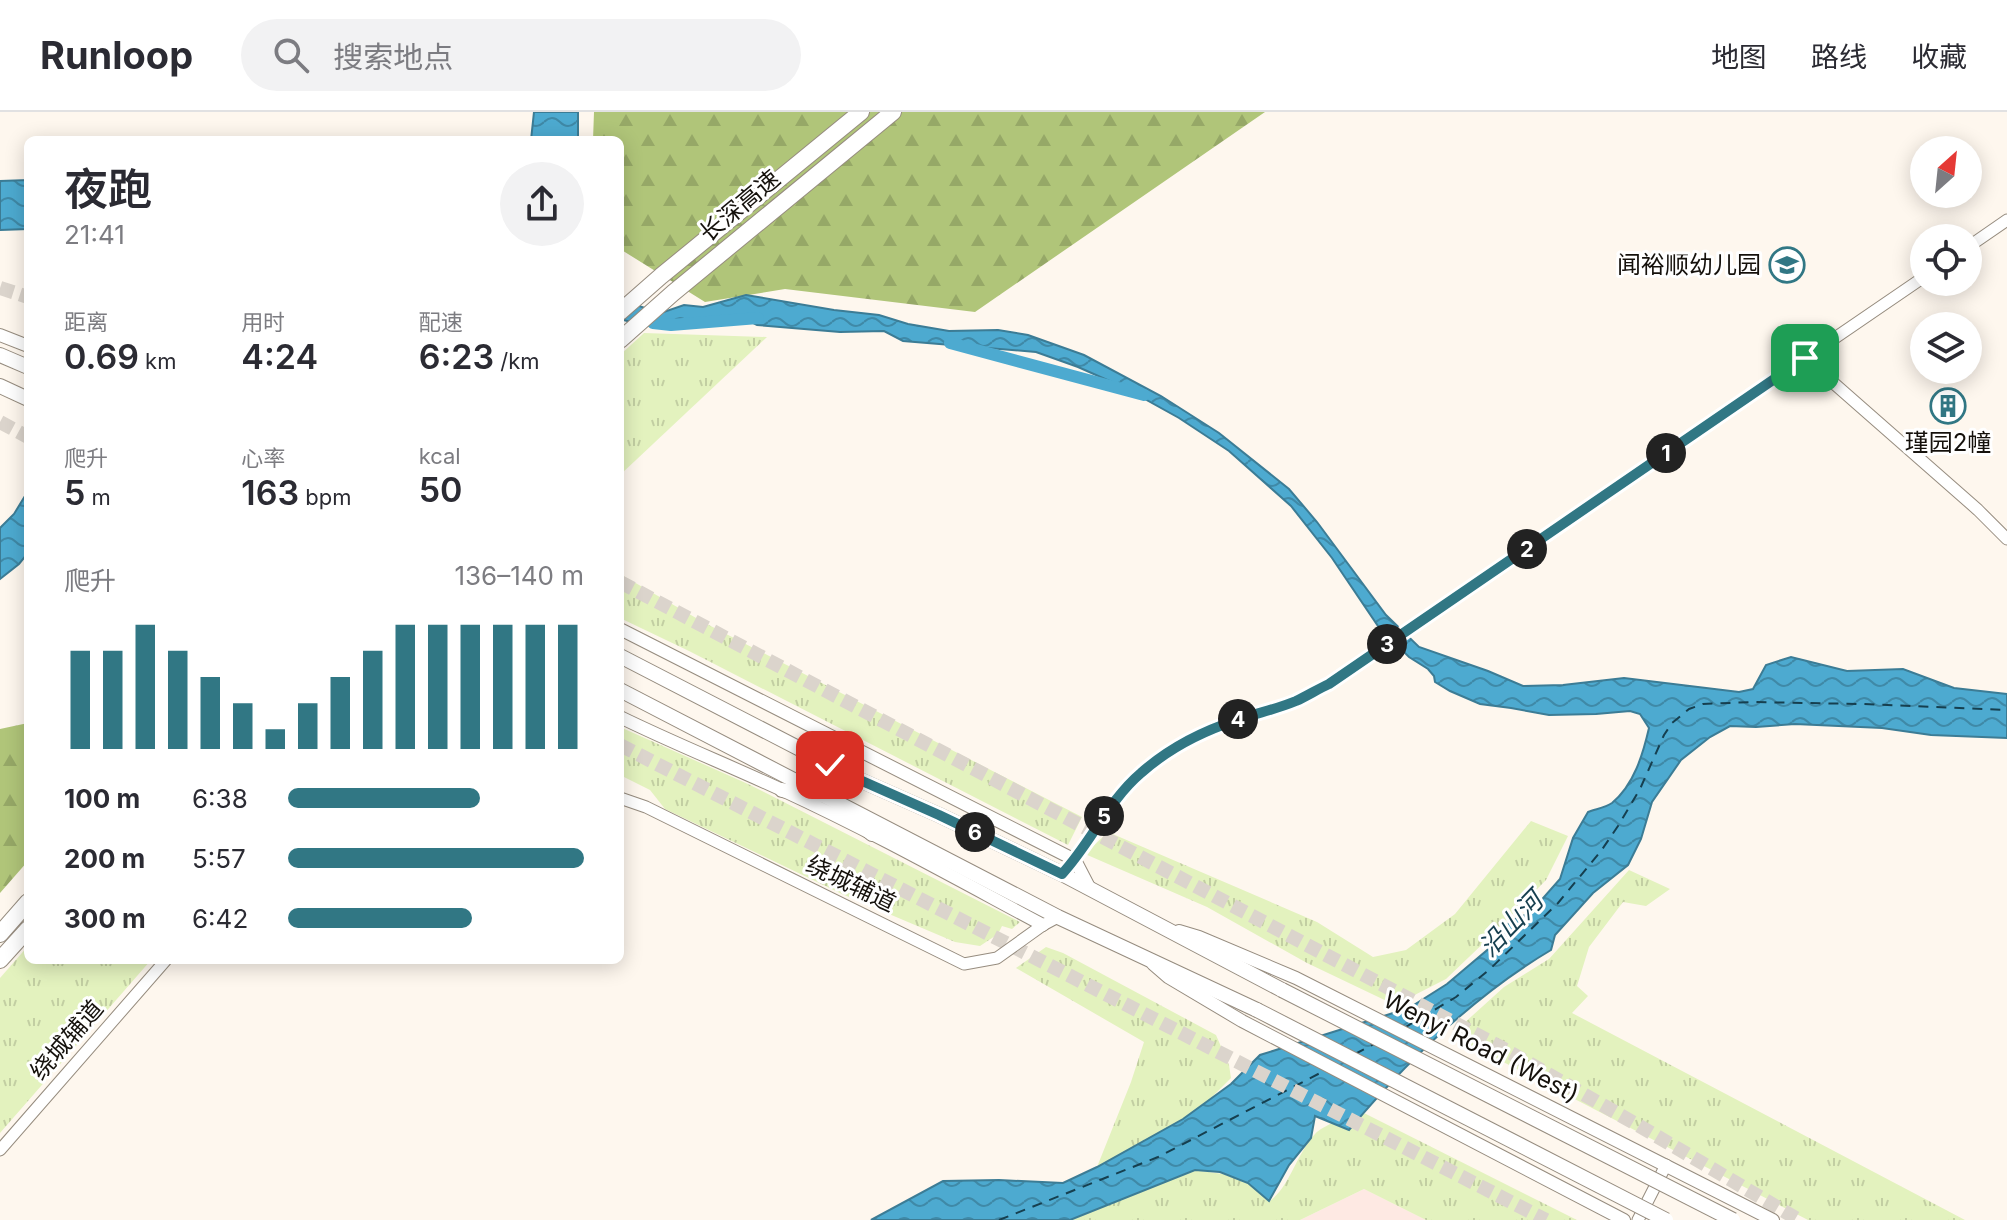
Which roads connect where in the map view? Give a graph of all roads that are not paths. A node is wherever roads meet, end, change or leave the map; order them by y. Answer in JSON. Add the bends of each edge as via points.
{"nodes":[{"id":1,"x":861,"y":112,"type":"edge"},
{"id":2,"x":893,"y":112,"type":"edge"},
{"id":3,"x":2007,"y":220,"type":"edge"},
{"id":4,"x":1982,"y":237,"type":"edge"},
{"id":5,"x":1910,"y":287,"type":"edge"},
{"id":6,"x":624,"y":308,"type":"edge"},
{"id":7,"x":0,"y":335,"type":"edge"},
{"id":8,"x":624,"y":336,"type":"edge"},
{"id":9,"x":24,"y":344,"type":"edge"},
{"id":10,"x":0,"y":355,"type":"edge"},
{"id":11,"x":1805,"y":358,"type":"junction"},
{"id":12,"x":24,"y":365,"type":"edge"},
{"id":13,"x":0,"y":386,"type":"edge"},
{"id":14,"x":24,"y":397,"type":"edge"},
{"id":15,"x":2007,"y":539,"type":"edge"},
{"id":16,"x":624,"y":631,"type":"edge"},
{"id":17,"x":624,"y":658,"type":"edge"},
{"id":18,"x":624,"y":692,"type":"edge"},
{"id":19,"x":624,"y":719,"type":"edge"},
{"id":20,"x":782,"y":790,"type":"junction"},
{"id":21,"x":624,"y":799,"type":"edge"},
{"id":22,"x":836,"y":801,"type":"junction"},
{"id":23,"x":872,"y":834,"type":"junction"},
{"id":24,"x":1075,"y":860,"type":"junction"},
{"id":25,"x":1062,"y":874,"type":"junction"},
{"id":26,"x":1090,"y":889,"type":"junction"},
{"id":27,"x":24,"y":907,"type":"edge"},
{"id":28,"x":1058,"y":917,"type":"junction"},
{"id":29,"x":1043,"y":925,"type":"junction"},
{"id":30,"x":1164,"y":927,"type":"junction"},
{"id":31,"x":24,"y":933,"type":"edge"},
{"id":32,"x":0,"y":934,"type":"edge"},
{"id":33,"x":1144,"y":957,"type":"junction"},
{"id":34,"x":0,"y":960,"type":"edge"},
{"id":35,"x":163,"y":964,"type":"edge"},
{"id":36,"x":0,"y":1150,"type":"edge"},
{"id":37,"x":1666,"y":1165,"type":"junction"},
{"id":38,"x":1624,"y":1220,"type":"edge"},
{"id":39,"x":1638,"y":1220,"type":"edge"},
{"id":40,"x":1666,"y":1220,"type":"edge"},
{"id":41,"x":1733,"y":1220,"type":"edge"},
{"id":42,"x":1773,"y":1220,"type":"edge"}],
"edges":[{"from":1,"to":6,"type":"highway","name":"长深高速"},
{"from":2,"to":8,"type":"highway","name":"长深高速"},
{"from":3,"to":4,"type":"street"},
{"from":5,"to":11,"type":"street"},
{"from":7,"to":9,"type":"main road"},
{"from":10,"to":12,"type":"main road"},
{"from":11,"to":15,"type":"street"},
{"from":11,"to":24,"type":"street","via":[[1329,684],[1202,734],[1161,757],[1111,806]]},
{"from":13,"to":14,"type":"main road"},
{"from":16,"to":24,"type":"main road"},
{"from":17,"to":25,"type":"main road","name":"Wenyi Road (West)","via":[[860,780]]},
{"from":18,"to":22,"type":"main road"},
{"from":19,"to":20,"type":"main road"},
{"from":20,"to":22,"type":"main road"},
{"from":20,"to":23,"type":"main road"},
{"from":21,"to":29,"type":"street","name":"绕城辅道","via":[[964,964],[997,958]]},
{"from":22,"to":23,"type":"main road"},
{"from":22,"to":28,"type":"main road"},
{"from":23,"to":29,"type":"main road"},
{"from":24,"to":25,"type":"street"},
{"from":24,"to":26,"type":"main road"},
{"from":25,"to":26,"type":"main road","name":"Wenyi Road (West)"},
{"from":26,"to":30,"type":"main road","name":"Wenyi Road (West)"},
{"from":27,"to":32,"type":"highway"},
{"from":28,"to":29,"type":"street","name":"绕城辅道"},
{"from":28,"to":33,"type":"main road"},
{"from":30,"to":37,"type":"main road","name":"Wenyi Road (West)","via":[[1296,978]]},
{"from":30,"to":41,"type":"main road","name":"Wenyi Road (West)","bridge":true},
{"from":31,"to":34,"type":"highway"},
{"from":33,"to":38,"type":"main road","via":[[1242,1021]]},
{"from":33,"to":40,"type":"main road","bridge":true},
{"from":35,"to":36,"type":"street","name":"绕城辅道"},
{"from":37,"to":39,"type":"street"},
{"from":37,"to":42,"type":"main road","name":"Wenyi Road (West)"}]}
